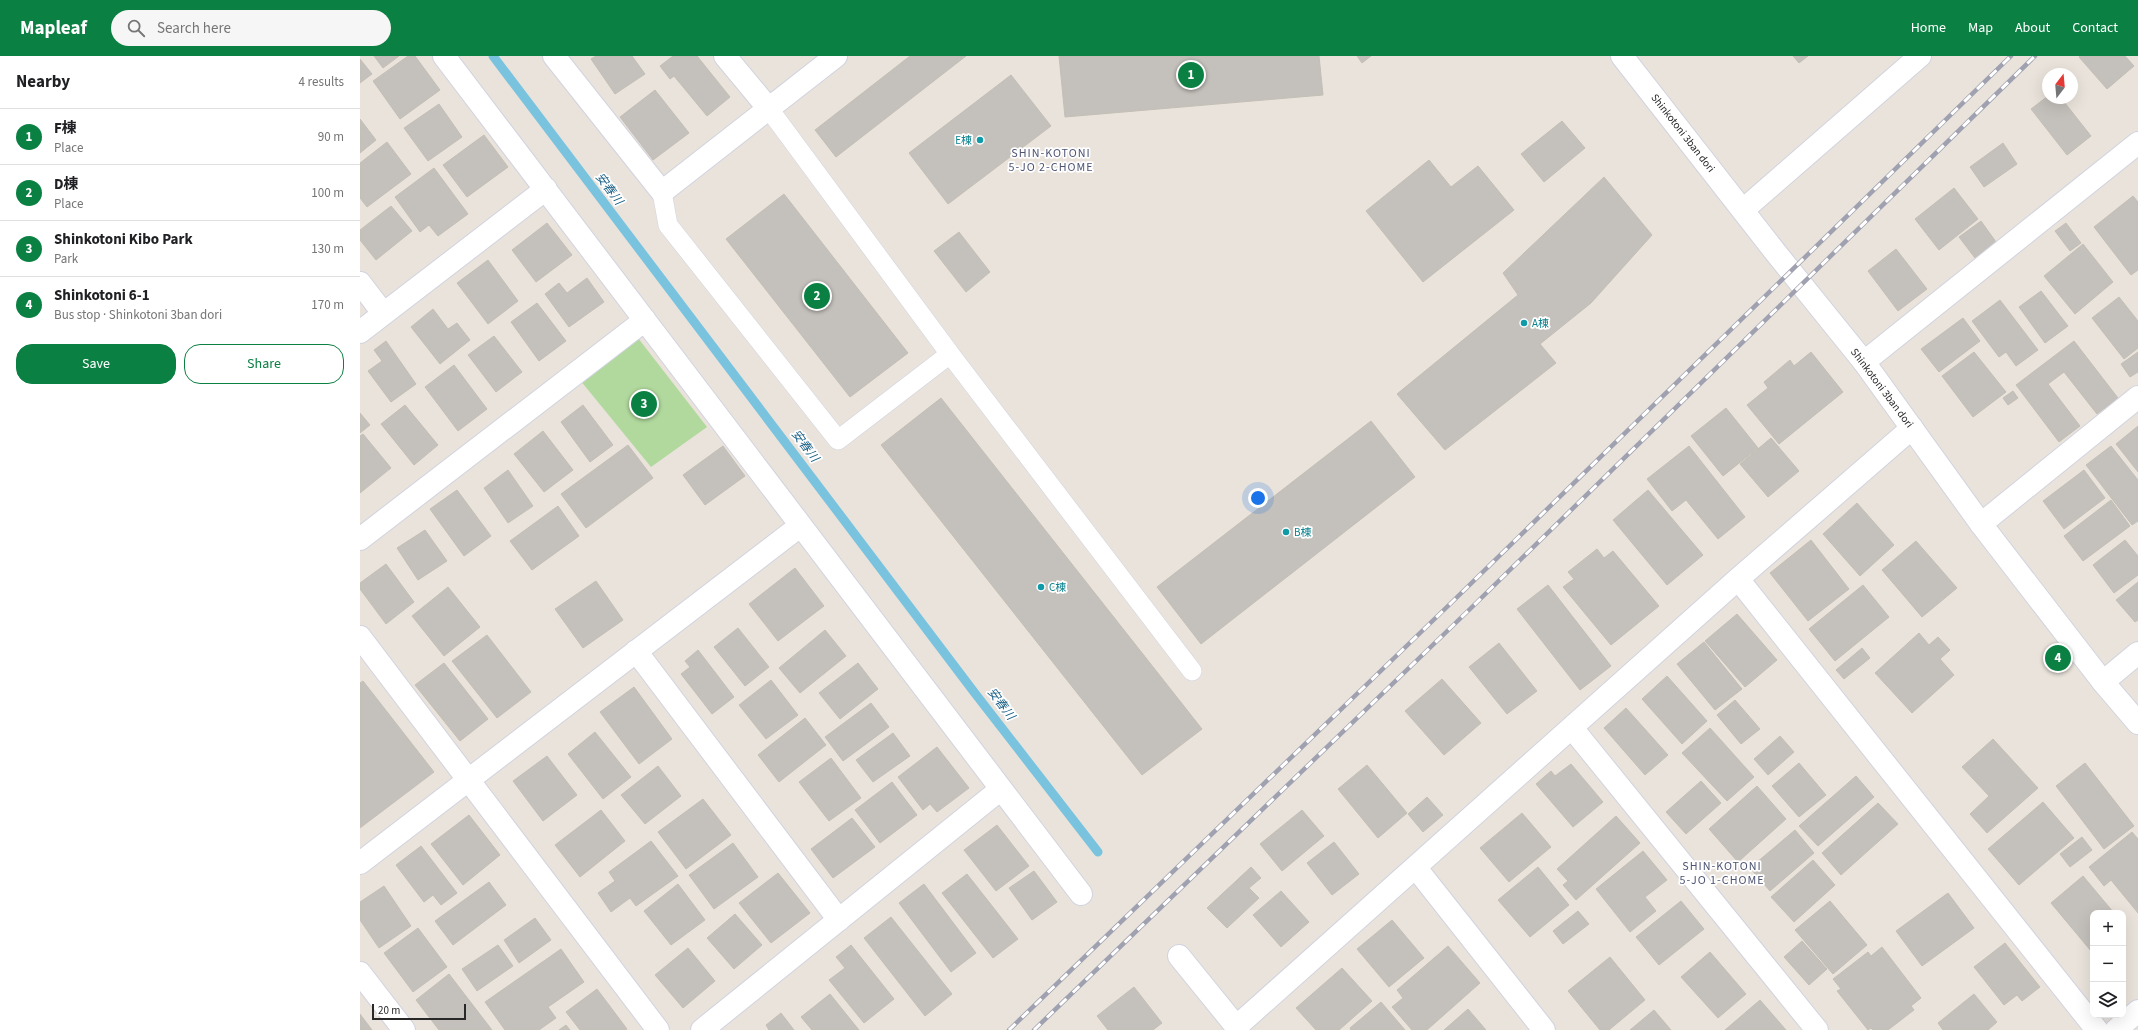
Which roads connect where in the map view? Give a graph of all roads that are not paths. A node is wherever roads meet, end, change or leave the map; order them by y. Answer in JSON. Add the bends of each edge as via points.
{"nodes":[{"id":1,"x":444,"y":56,"type":"edge"},
{"id":2,"x":554,"y":56,"type":"edge"},
{"id":3,"x":725,"y":56,"type":"edge"},
{"id":4,"x":836,"y":56,"type":"edge"},
{"id":5,"x":1622,"y":56,"type":"edge"},
{"id":6,"x":1920,"y":56,"type":"edge"},
{"id":7,"x":768,"y":109,"type":"junction"},
{"id":8,"x":2138,"y":143,"type":"edge"},
{"id":9,"x":546,"y":189,"type":"junction"},
{"id":10,"x":662,"y":192,"type":"junction"},
{"id":11,"x":1743,"y":210,"type":"junction"},
{"id":12,"x":360,"y":283,"type":"edge"},
{"id":13,"x":383,"y":313,"type":"junction"},
{"id":14,"x":645,"y":320,"type":"junction"},
{"id":15,"x":360,"y":332,"type":"edge"},
{"id":16,"x":950,"y":354,"type":"junction"},
{"id":17,"x":1864,"y":362,"type":"junction"},
{"id":18,"x":2138,"y":397,"type":"edge"},
{"id":19,"x":1912,"y":428,"type":"junction"},
{"id":20,"x":1981,"y":524,"type":"junction"},
{"id":21,"x":800,"y":526,"type":"junction"},
{"id":22,"x":360,"y":539,"type":"edge"},
{"id":23,"x":1738,"y":579,"type":"junction"},
{"id":24,"x":360,"y":637,"type":"edge"},
{"id":25,"x":636,"y":651,"type":"junction"},
{"id":26,"x":2138,"y":653,"type":"edge"},
{"id":27,"x":1192,"y":671,"type":"dead end"},
{"id":28,"x":2102,"y":682,"type":"junction"},
{"id":29,"x":2138,"y":723,"type":"edge"},
{"id":30,"x":1572,"y":728,"type":"junction"},
{"id":31,"x":468,"y":780,"type":"junction"},
{"id":32,"x":1001,"y":789,"type":"junction"},
{"id":33,"x":360,"y":863,"type":"edge"},
{"id":34,"x":1416,"y":868,"type":"junction"},
{"id":35,"x":1081,"y":894,"type":"dead end"},
{"id":36,"x":839,"y":920,"type":"junction"},
{"id":37,"x":1179,"y":956,"type":"dead end"},
{"id":38,"x":360,"y":973,"type":"edge"},
{"id":39,"x":1237,"y":1029,"type":"edge"},
{"id":40,"x":404,"y":1030,"type":"edge"},
{"id":41,"x":658,"y":1030,"type":"edge"},
{"id":42,"x":702,"y":1030,"type":"edge"},
{"id":43,"x":1544,"y":1030,"type":"edge"},
{"id":44,"x":1818,"y":1030,"type":"edge"},
{"id":45,"x":2097,"y":1030,"type":"edge"}],
"edges":[{"from":1,"to":9,"type":"street"},
{"from":2,"to":10,"type":"street"},
{"from":3,"to":7,"type":"street"},
{"from":4,"to":7,"type":"street"},
{"from":5,"to":11,"type":"street","name":"Shinkotoni 3ban dori"},
{"from":6,"to":11,"type":"street"},
{"from":7,"to":10,"type":"street"},
{"from":7,"to":16,"type":"lane"},
{"from":8,"to":17,"type":"street"},
{"from":9,"to":13,"type":"street"},
{"from":9,"to":14,"type":"street"},
{"from":10,"to":16,"type":"lane","via":[[668,225],[838,440]]},
{"from":11,"to":17,"type":"street","name":"Shinkotoni 3ban dori"},
{"from":12,"to":13,"type":"street"},
{"from":13,"to":15,"type":"street"},
{"from":14,"to":21,"type":"street"},
{"from":14,"to":22,"type":"street"},
{"from":16,"to":27,"type":"lane"},
{"from":17,"to":19,"type":"street","name":"Shinkotoni 3ban dori"},
{"from":18,"to":20,"type":"street"},
{"from":19,"to":20,"type":"street","name":"Shinkotoni 3ban dori"},
{"from":19,"to":23,"type":"street"},
{"from":20,"to":28,"type":"street","name":"Shinkotoni 3ban dori"},
{"from":21,"to":25,"type":"street"},
{"from":21,"to":32,"type":"street"},
{"from":23,"to":30,"type":"street"},
{"from":23,"to":45,"type":"street"},
{"from":24,"to":31,"type":"street"},
{"from":25,"to":31,"type":"street"},
{"from":25,"to":36,"type":"street"},
{"from":26,"to":28,"type":"street"},
{"from":28,"to":29,"type":"street","name":"Shinkotoni 3ban dori"},
{"from":30,"to":34,"type":"street"},
{"from":30,"to":44,"type":"street"},
{"from":31,"to":33,"type":"street"},
{"from":31,"to":41,"type":"street"},
{"from":32,"to":35,"type":"street"},
{"from":32,"to":36,"type":"street"},
{"from":34,"to":39,"type":"street"},
{"from":34,"to":43,"type":"street"},
{"from":36,"to":42,"type":"street"},
{"from":37,"to":39,"type":"street"},
{"from":38,"to":40,"type":"street"}]}
